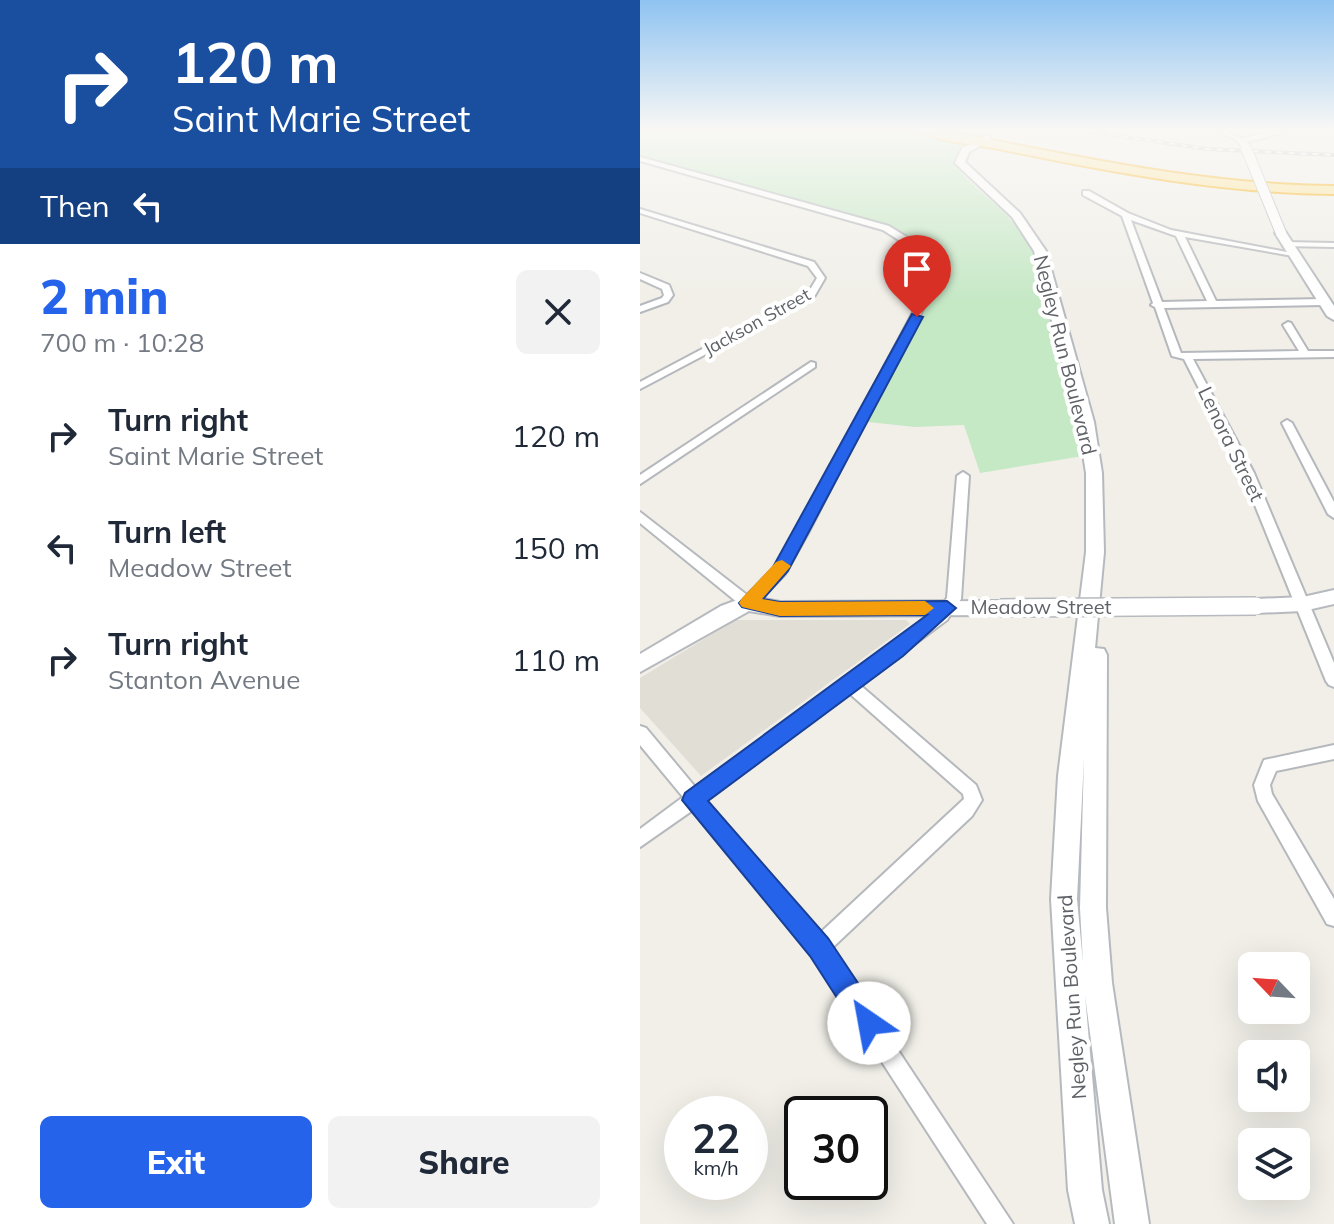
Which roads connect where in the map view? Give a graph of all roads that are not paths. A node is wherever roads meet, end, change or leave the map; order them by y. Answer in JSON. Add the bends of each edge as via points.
{"nodes":[{"id":1,"x":744,"y":188,"type":"edge"},
{"id":2,"x":987,"y":188,"type":"edge"},
{"id":3,"x":993,"y":188,"type":"edge"},
{"id":4,"x":1262,"y":188,"type":"edge"},
{"id":5,"x":1263,"y":188,"type":"edge"},
{"id":6,"x":1334,"y":190,"type":"edge"},
{"id":7,"x":1086,"y":193,"type":"dead end"},
{"id":8,"x":640,"y":211,"type":"edge"},
{"id":9,"x":1125,"y":215,"type":"junction"},
{"id":10,"x":1179,"y":234,"type":"junction"},
{"id":11,"x":1286,"y":244,"type":"junction"},
{"id":12,"x":1334,"y":245,"type":"edge"},
{"id":13,"x":640,"y":276,"type":"edge"},
{"id":14,"x":1326,"y":297,"type":"edge"},
{"id":15,"x":1213,"y":304,"type":"junction"},
{"id":16,"x":1156,"y":305,"type":"junction"},
{"id":17,"x":640,"y":309,"type":"edge"},
{"id":18,"x":1334,"y":316,"type":"edge"},
{"id":19,"x":1288,"y":325,"type":"dead end"},
{"id":20,"x":1305,"y":354,"type":"junction"},
{"id":21,"x":1334,"y":354,"type":"edge"},
{"id":22,"x":1187,"y":356,"type":"junction"},
{"id":23,"x":811,"y":365,"type":"dead end"},
{"id":24,"x":640,"y":386,"type":"edge"},
{"id":25,"x":1287,"y":423,"type":"dead end"},
{"id":26,"x":963,"y":476,"type":"dead end"},
{"id":27,"x":640,"y":480,"type":"edge"},
{"id":28,"x":1334,"y":514,"type":"edge"},
{"id":29,"x":640,"y":516,"type":"edge"},
{"id":30,"x":1334,"y":597,"type":"edge"},
{"id":31,"x":748,"y":603,"type":"junction"},
{"id":32,"x":1303,"y":604,"type":"junction"},
{"id":33,"x":947,"y":608,"type":"junction"},
{"id":34,"x":640,"y":664,"type":"edge"},
{"id":35,"x":1334,"y":681,"type":"edge"},
{"id":36,"x":850,"y":685,"type":"junction"},
{"id":37,"x":640,"y":733,"type":"edge"},
{"id":38,"x":1334,"y":752,"type":"edge"},
{"id":39,"x":693,"y":800,"type":"junction"},
{"id":40,"x":640,"y":839,"type":"edge"},
{"id":41,"x":1334,"y":917,"type":"edge"},
{"id":42,"x":819,"y":947,"type":"junction"},
{"id":43,"x":1085,"y":1190,"type":"junction"},
{"id":44,"x":1001,"y":1224,"type":"edge"},
{"id":45,"x":1082,"y":1224,"type":"edge"},
{"id":46,"x":1092,"y":1224,"type":"edge"},
{"id":47,"x":1132,"y":1224,"type":"edge"}],
"edges":[{"from":1,"to":31,"type":"street","via":[[909,239],[930,264],[933,282],[802,533],[780,571]]},
{"from":2,"to":43,"type":"main road","name":"Negley Run Boulevard","via":[[1016,215],[1043,258],[1094,473],[1095,552],[1069,791],[1064,899]]},
{"from":3,"to":47,"type":"main road","name":"Negley Run Boulevard","via":[[1021,214],[1047,251],[1104,473],[1107,535],[1096,668],[1093,908],[1098,983]]},
{"from":4,"to":6,"type":"highway"},
{"from":5,"to":11,"type":"main road","bridge":true},
{"from":7,"to":9,"type":"street"},
{"from":8,"to":24,"type":"street","name":"Jackson Street","via":[[811,264],[821,278],[811,295]]},
{"from":9,"to":10,"type":"street"},
{"from":9,"to":16,"type":"street","name":"Lenora Street"},
{"from":10,"to":11,"type":"street"},
{"from":10,"to":15,"type":"street"},
{"from":11,"to":12,"type":"street"},
{"from":11,"to":14,"type":"main road"},
{"from":13,"to":17,"type":"street","via":[[669,290],[665,300]]},
{"from":14,"to":15,"type":"street"},
{"from":14,"to":18,"type":"main road"},
{"from":15,"to":16,"type":"street"},
{"from":16,"to":22,"type":"street","name":"Lenora Street","via":[[1177,356]]},
{"from":19,"to":20,"type":"street"},
{"from":20,"to":21,"type":"street"},
{"from":20,"to":22,"type":"street"},
{"from":22,"to":32,"type":"street","name":"Lenora Street","via":[[1248,473]]},
{"from":23,"to":27,"type":"street"},
{"from":25,"to":28,"type":"street"},
{"from":26,"to":33,"type":"street","via":[[954,599]]},
{"from":29,"to":31,"type":"street"},
{"from":30,"to":32,"type":"main road","name":"Meadow Street"},
{"from":31,"to":33,"type":"main road","name":"Meadow Street","via":[[780,609]]},
{"from":31,"to":34,"type":"main road"},
{"from":32,"to":33,"type":"main road","name":"Meadow Street","bridge":true},
{"from":32,"to":35,"type":"street","name":"Lenora Street"},
{"from":33,"to":36,"type":"street"},
{"from":36,"to":39,"type":"street"},
{"from":36,"to":42,"type":"street","via":[[970,790],[973,800]]},
{"from":37,"to":39,"type":"street"},
{"from":38,"to":41,"type":"street","via":[[1270,765],[1262,785]]},
{"from":39,"to":40,"type":"street"},
{"from":39,"to":42,"type":"street"},
{"from":42,"to":44,"type":"street"},
{"from":43,"to":45,"type":"street"},
{"from":43,"to":46,"type":"main road","name":"Negley Run Boulevard"}]}
